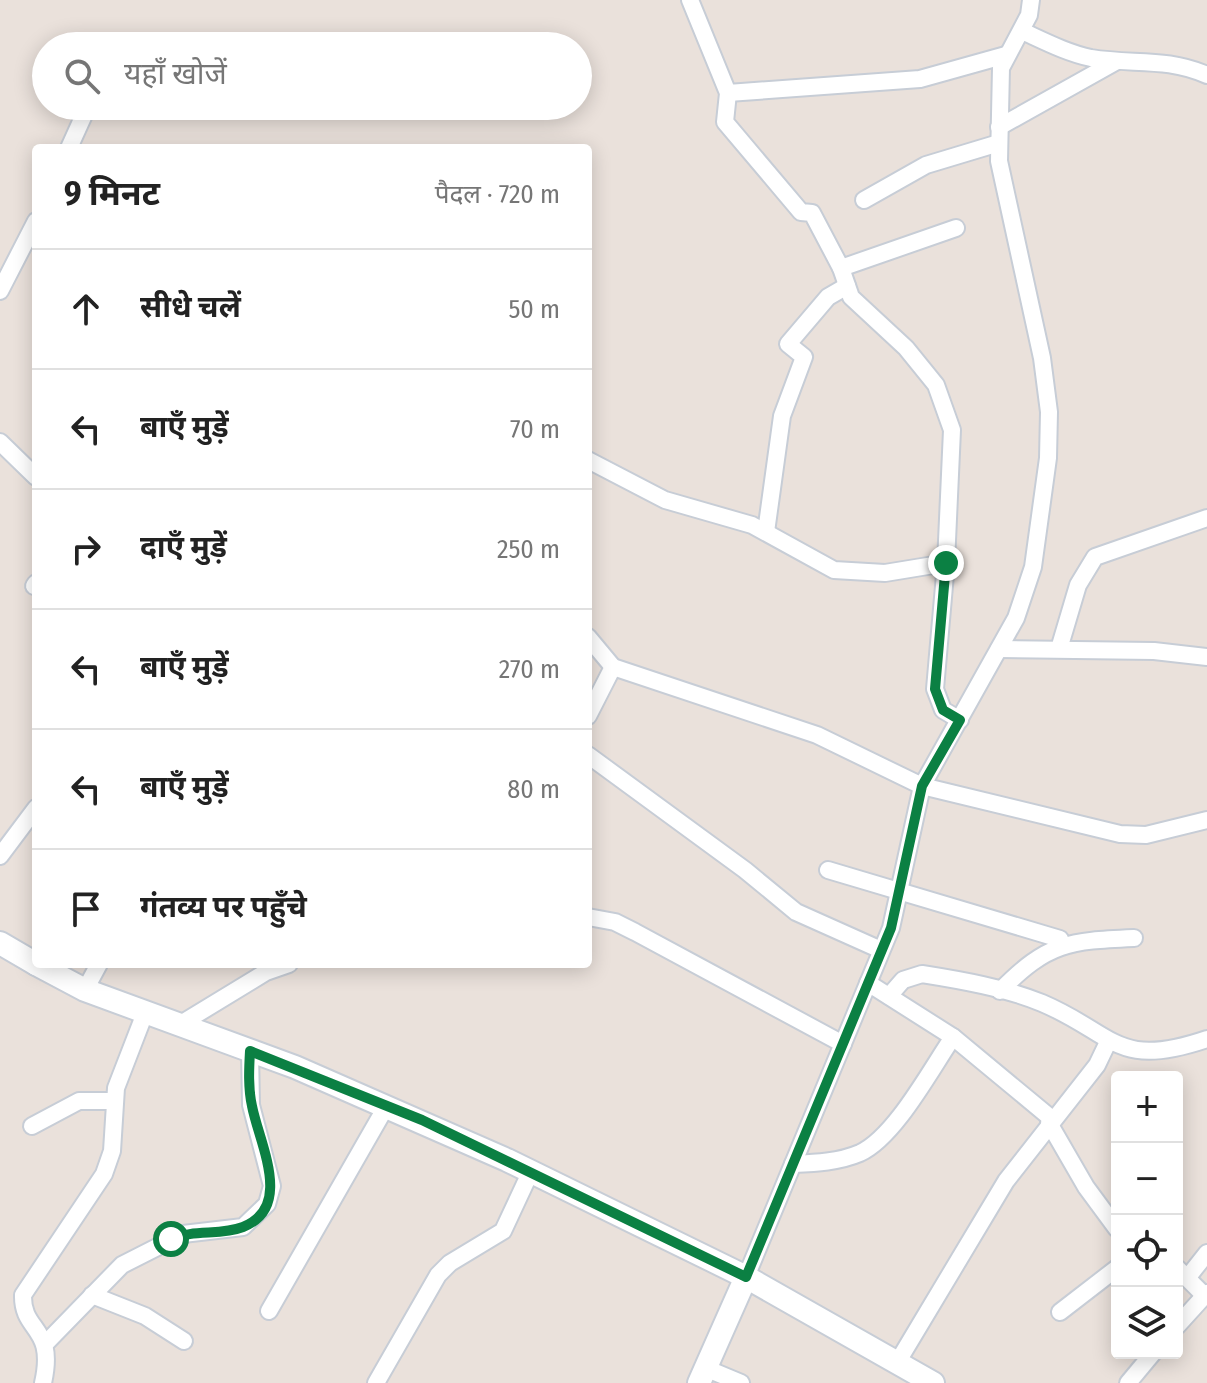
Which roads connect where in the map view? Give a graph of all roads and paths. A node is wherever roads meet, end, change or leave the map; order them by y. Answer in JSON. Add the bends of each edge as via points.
{"nodes":[{"id":1,"x":690,"y":0,"type":"edge"},
{"id":2,"x":1031,"y":0,"type":"edge"},
{"id":3,"x":1022,"y":31,"type":"junction"},
{"id":4,"x":1006,"y":55,"type":"junction"},
{"id":5,"x":1119,"y":60,"type":"junction"},
{"id":6,"x":1207,"y":75,"type":"edge"},
{"id":7,"x":728,"y":93,"type":"junction"},
{"id":8,"x":82,"y":120,"type":"edge"},
{"id":9,"x":999,"y":135,"type":"junction"},
{"id":10,"x":71,"y":144,"type":"edge"},
{"id":11,"x":864,"y":200,"type":"dead end"},
{"id":12,"x":956,"y":228,"type":"dead end"},
{"id":13,"x":32,"y":229,"type":"edge"},
{"id":14,"x":841,"y":268,"type":"junction"},
{"id":15,"x":847,"y":286,"type":"junction"},
{"id":16,"x":0,"y":291,"type":"edge"},
{"id":17,"x":0,"y":442,"type":"edge"},
{"id":18,"x":592,"y":462,"type":"edge"},
{"id":19,"x":32,"y":473,"type":"edge"},
{"id":20,"x":1207,"y":518,"type":"edge"},
{"id":21,"x":766,"y":532,"type":"junction"},
{"id":22,"x":946,"y":563,"type":"junction"},
{"id":23,"x":592,"y":642,"type":"edge"},
{"id":24,"x":999,"y":649,"type":"junction"},
{"id":25,"x":1059,"y":649,"type":"junction"},
{"id":26,"x":1207,"y":657,"type":"edge"},
{"id":27,"x":613,"y":667,"type":"junction"},
{"id":28,"x":592,"y":708,"type":"edge"},
{"id":29,"x":960,"y":720,"type":"junction"},
{"id":30,"x":592,"y":758,"type":"edge"},
{"id":31,"x":922,"y":786,"type":"junction"},
{"id":32,"x":32,"y":813,"type":"edge"},
{"id":33,"x":1207,"y":820,"type":"edge"},
{"id":34,"x":0,"y":856,"type":"edge"},
{"id":35,"x":828,"y":870,"type":"dead end"},
{"id":36,"x":899,"y":892,"type":"junction"},
{"id":37,"x":592,"y":918,"type":"edge"},
{"id":38,"x":1134,"y":938,"type":"dead end"},
{"id":39,"x":1060,"y":939,"type":"dead end"},
{"id":40,"x":0,"y":943,"type":"edge"},
{"id":41,"x":881,"y":950,"type":"junction"},
{"id":42,"x":32,"y":962,"type":"edge"},
{"id":43,"x":44,"y":968,"type":"edge"},
{"id":44,"x":97,"y":968,"type":"edge"},
{"id":45,"x":276,"y":968,"type":"edge"},
{"id":46,"x":868,"y":983,"type":"junction"},
{"id":47,"x":85,"y":990,"type":"junction"},
{"id":48,"x":1000,"y":991,"type":"junction"},
{"id":49,"x":889,"y":996,"type":"junction"},
{"id":50,"x":145,"y":1013,"type":"junction"},
{"id":51,"x":179,"y":1025,"type":"junction"},
{"id":52,"x":953,"y":1037,"type":"junction"},
{"id":53,"x":1207,"y":1039,"type":"edge"},
{"id":54,"x":1108,"y":1042,"type":"junction"},
{"id":55,"x":843,"y":1044,"type":"junction"},
{"id":56,"x":250,"y":1051,"type":"junction"},
{"id":57,"x":114,"y":1101,"type":"junction"},
{"id":58,"x":387,"y":1105,"type":"junction"},
{"id":59,"x":1050,"y":1121,"type":"junction"},
{"id":60,"x":32,"y":1126,"type":"dead end"},
{"id":61,"x":793,"y":1164,"type":"junction"},
{"id":62,"x":530,"y":1173,"type":"junction"},
{"id":63,"x":1111,"y":1221,"type":"edge"},
{"id":64,"x":1207,"y":1253,"type":"edge"},
{"id":65,"x":1183,"y":1271,"type":"edge"},
{"id":66,"x":1111,"y":1273,"type":"edge"},
{"id":67,"x":1183,"y":1273,"type":"edge"},
{"id":68,"x":746,"y":1277,"type":"junction"},
{"id":69,"x":1206,"y":1294,"type":"edge"},
{"id":70,"x":92,"y":1295,"type":"junction"},
{"id":71,"x":269,"y":1311,"type":"dead end"},
{"id":72,"x":1060,"y":1312,"type":"dead end"},
{"id":73,"x":1183,"y":1319,"type":"edge"},
{"id":74,"x":184,"y":1341,"type":"dead end"},
{"id":75,"x":46,"y":1343,"type":"junction"},
{"id":76,"x":1148,"y":1359,"type":"edge"},
{"id":77,"x":897,"y":1363,"type":"junction"},
{"id":78,"x":702,"y":1375,"type":"edge"},
{"id":79,"x":43,"y":1383,"type":"edge"},
{"id":80,"x":376,"y":1383,"type":"edge"},
{"id":81,"x":741,"y":1383,"type":"edge"},
{"id":82,"x":933,"y":1383,"type":"edge"},
{"id":83,"x":1128,"y":1383,"type":"edge"}],
"edges":[{"from":1,"to":7,"type":"street"},
{"from":2,"to":3,"type":"street"},
{"from":3,"to":4,"type":"street"},
{"from":3,"to":5,"type":"street","via":[[1073,54]]},
{"from":4,"to":7,"type":"street","via":[[920,79]]},
{"from":4,"to":9,"type":"street"},
{"from":5,"to":6,"type":"street","via":[[1162,61]]},
{"from":5,"to":9,"type":"street"},
{"from":7,"to":14,"type":"street","via":[[725,122],[801,212],[812,213]]},
{"from":8,"to":10,"type":"street"},
{"from":9,"to":11,"type":"street","via":[[926,165]]},
{"from":9,"to":24,"type":"street","via":[[1001,184],[1042,358],[1049,412],[1033,567]]},
{"from":12,"to":14,"type":"street"},
{"from":13,"to":16,"type":"street"},
{"from":14,"to":15,"type":"street"},
{"from":15,"to":21,"type":"street","via":[[828,297],[788,344],[804,357],[782,416]]},
{"from":15,"to":22,"type":"street","via":[[851,297],[906,348],[936,385],[952,430]]},
{"from":17,"to":19,"type":"street"},
{"from":18,"to":21,"type":"street","via":[[665,500]]},
{"from":20,"to":25,"type":"street","via":[[1095,557],[1078,585]]},
{"from":21,"to":22,"type":"street","via":[[834,570],[885,573]]},
{"from":22,"to":29,"type":"street","via":[[935,689],[943,710]]},
{"from":23,"to":27,"type":"street"},
{"from":24,"to":25,"type":"street"},
{"from":24,"to":29,"type":"street"},
{"from":25,"to":26,"type":"street"},
{"from":27,"to":28,"type":"street"},
{"from":27,"to":31,"type":"street","via":[[817,735]]},
{"from":29,"to":31,"type":"street"},
{"from":30,"to":41,"type":"street","via":[[796,912]]},
{"from":31,"to":33,"type":"street","via":[[1120,834],[1146,835]]},
{"from":31,"to":36,"type":"street"},
{"from":32,"to":34,"type":"street"},
{"from":35,"to":36,"type":"street"},
{"from":36,"to":39,"type":"street"},
{"from":36,"to":41,"type":"street"},
{"from":37,"to":55,"type":"street","via":[[635,932]]},
{"from":38,"to":48,"type":"street","via":[[1062,945],[1026,964]]},
{"from":40,"to":42,"type":"street"},
{"from":41,"to":46,"type":"street"},
{"from":43,"to":47,"type":"street"},
{"from":44,"to":47,"type":"street"},
{"from":45,"to":51,"type":"street"},
{"from":46,"to":49,"type":"street"},
{"from":46,"to":55,"type":"street"},
{"from":47,"to":50,"type":"street"},
{"from":48,"to":49,"type":"street","via":[[922,974],[903,980]]},
{"from":48,"to":54,"type":"street","via":[[1052,1008]]},
{"from":49,"to":52,"type":"street"},
{"from":50,"to":51,"type":"street"},
{"from":50,"to":57,"type":"street"},
{"from":51,"to":56,"type":"street"},
{"from":52,"to":59,"type":"street"},
{"from":52,"to":61,"type":"street","via":[[875,1143],[846,1158]]},
{"from":53,"to":54,"type":"street","via":[[1157,1052]]},
{"from":54,"to":59,"type":"street","via":[[1097,1065]]},
{"from":55,"to":61,"type":"street"},
{"from":56,"to":58,"type":"street"},
{"from":56,"to":70,"type":"street","via":[[251,1105],[272,1186],[267,1204],[243,1227],[194,1231],[152,1247],[112,1272]]},
{"from":57,"to":60,"type":"street","via":[[79,1101]]},
{"from":57,"to":75,"type":"street","via":[[112,1151],[104,1174],[23,1295],[25,1312]]},
{"from":58,"to":62,"type":"street"},
{"from":58,"to":71,"type":"street"},
{"from":59,"to":63,"type":"street"},
{"from":59,"to":77,"type":"street","via":[[991,1206]]},
{"from":61,"to":68,"type":"street"},
{"from":62,"to":68,"type":"street"},
{"from":62,"to":80,"type":"street","via":[[503,1231],[438,1275]]},
{"from":64,"to":65,"type":"street"},
{"from":66,"to":72,"type":"street"},
{"from":67,"to":69,"type":"street"},
{"from":68,"to":77,"type":"street"},
{"from":68,"to":78,"type":"street"},
{"from":69,"to":73,"type":"street"},
{"from":70,"to":74,"type":"street","via":[[145,1316]]},
{"from":70,"to":75,"type":"street"},
{"from":75,"to":79,"type":"street"},
{"from":76,"to":83,"type":"street"},
{"from":77,"to":82,"type":"street"},
{"from":78,"to":81,"type":"street"}]}
